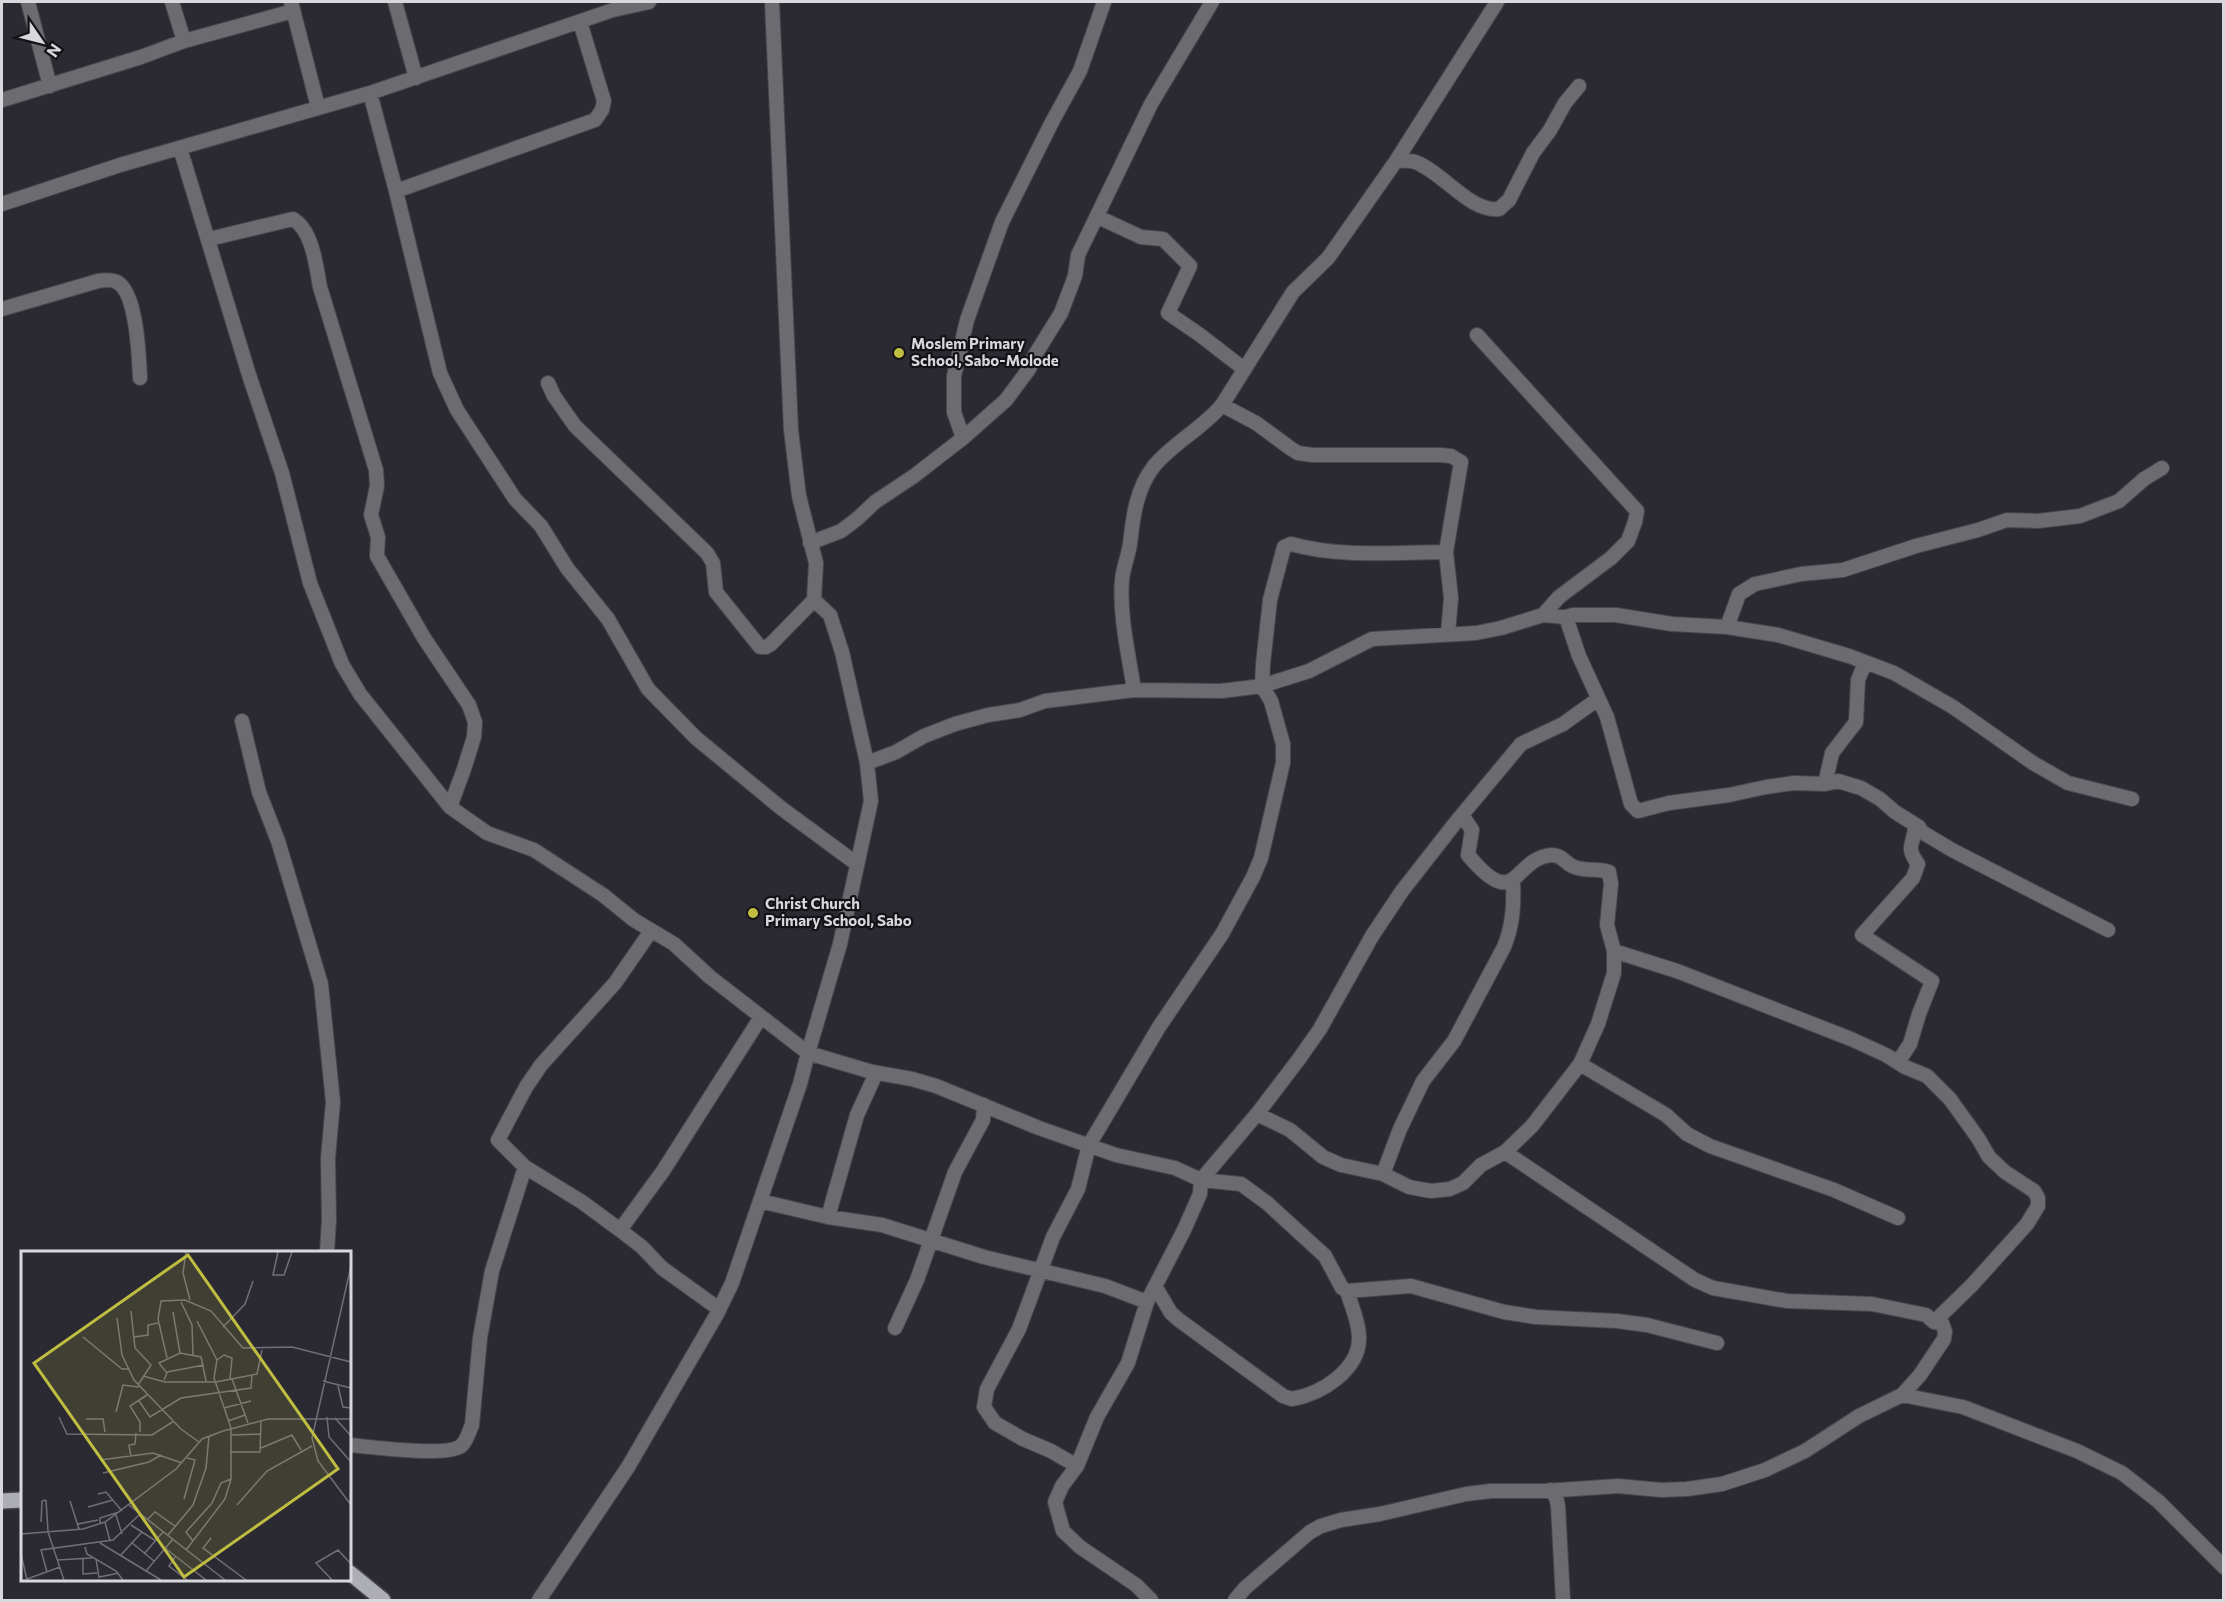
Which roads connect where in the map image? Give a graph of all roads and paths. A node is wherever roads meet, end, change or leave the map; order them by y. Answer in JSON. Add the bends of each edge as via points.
{"nodes":[{"id":1,"x":28,"y":2,"type":"edge"},
{"id":2,"x":172,"y":2,"type":"edge"},
{"id":3,"x":395,"y":2,"type":"edge"},
{"id":4,"x":650,"y":2,"type":"edge"},
{"id":5,"x":772,"y":2,"type":"edge"},
{"id":6,"x":1104,"y":2,"type":"edge"},
{"id":7,"x":1212,"y":2,"type":"edge"},
{"id":8,"x":1497,"y":2,"type":"edge"},
{"id":9,"x":292,"y":6,"type":"edge"},
{"id":10,"x":580,"y":22,"type":"junction"},
{"id":11,"x":184,"y":41,"type":"junction"},
{"id":12,"x":416,"y":78,"type":"junction"},
{"id":13,"x":50,"y":86,"type":"junction"},
{"id":14,"x":1579,"y":86,"type":"dead end"},
{"id":15,"x":370,"y":93,"type":"junction"},
{"id":16,"x":2,"y":100,"type":"edge"},
{"id":17,"x":318,"y":107,"type":"junction"},
{"id":18,"x":180,"y":148,"type":"junction"},
{"id":19,"x":1396,"y":161,"type":"junction"},
{"id":20,"x":396,"y":191,"type":"junction"},
{"id":21,"x":2,"y":204,"type":"edge"},
{"id":22,"x":1098,"y":217,"type":"junction"},
{"id":23,"x":209,"y":238,"type":"junction"},
{"id":24,"x":2,"y":309,"type":"edge"},
{"id":25,"x":1478,"y":335,"type":"dead end"},
{"id":26,"x":1244,"y":369,"type":"junction"},
{"id":27,"x":140,"y":378,"type":"dead end"},
{"id":28,"x":548,"y":383,"type":"dead end"},
{"id":29,"x":1222,"y":405,"type":"junction"},
{"id":30,"x":963,"y":438,"type":"junction"},
{"id":31,"x":2162,"y":468,"type":"dead end"},
{"id":32,"x":810,"y":543,"type":"junction"},
{"id":33,"x":1446,"y":552,"type":"junction"},
{"id":34,"x":814,"y":600,"type":"junction"},
{"id":35,"x":1543,"y":615,"type":"junction"},
{"id":36,"x":1566,"y":617,"type":"junction"},
{"id":37,"x":1727,"y":627,"type":"junction"},
{"id":38,"x":1448,"y":634,"type":"junction"},
{"id":39,"x":1865,"y":663,"type":"junction"},
{"id":40,"x":1262,"y":686,"type":"junction"},
{"id":41,"x":1134,"y":690,"type":"junction"},
{"id":42,"x":1598,"y":699,"type":"junction"},
{"id":43,"x":242,"y":721,"type":"dead end"},
{"id":44,"x":867,"y":763,"type":"junction"},
{"id":45,"x":1825,"y":784,"type":"junction"},
{"id":46,"x":2132,"y":799,"type":"dead end"},
{"id":47,"x":450,"y":807,"type":"junction"},
{"id":48,"x":1462,"y":815,"type":"junction"},
{"id":49,"x":1915,"y":826,"type":"junction"},
{"id":50,"x":857,"y":864,"type":"junction"},
{"id":51,"x":1513,"y":881,"type":"junction"},
{"id":52,"x":2108,"y":930,"type":"dead end"},
{"id":53,"x":651,"y":931,"type":"junction"},
{"id":54,"x":1614,"y":951,"type":"junction"},
{"id":55,"x":761,"y":1017,"type":"junction"},
{"id":56,"x":808,"y":1053,"type":"junction"},
{"id":57,"x":1898,"y":1062,"type":"junction"},
{"id":58,"x":1580,"y":1064,"type":"junction"},
{"id":59,"x":872,"y":1072,"type":"junction"},
{"id":60,"x":984,"y":1105,"type":"junction"},
{"id":61,"x":1257,"y":1114,"type":"junction"},
{"id":62,"x":1089,"y":1145,"type":"junction"},
{"id":63,"x":1505,"y":1152,"type":"junction"},
{"id":64,"x":525,"y":1167,"type":"junction"},
{"id":65,"x":1383,"y":1174,"type":"junction"},
{"id":66,"x":1201,"y":1180,"type":"junction"},
{"id":67,"x":760,"y":1202,"type":"junction"},
{"id":68,"x":828,"y":1217,"type":"junction"},
{"id":69,"x":1898,"y":1218,"type":"dead end"},
{"id":70,"x":620,"y":1230,"type":"junction"},
{"id":71,"x":931,"y":1240,"type":"junction"},
{"id":72,"x":327,"y":1251,"type":"edge"},
{"id":73,"x":1040,"y":1271,"type":"junction"},
{"id":74,"x":1155,"y":1286,"type":"junction"},
{"id":75,"x":1347,"y":1291,"type":"junction"},
{"id":76,"x":1147,"y":1302,"type":"junction"},
{"id":77,"x":719,"y":1309,"type":"junction"},
{"id":78,"x":1934,"y":1322,"type":"junction"},
{"id":79,"x":895,"y":1328,"type":"dead end"},
{"id":80,"x":1717,"y":1343,"type":"dead end"},
{"id":81,"x":1902,"y":1395,"type":"junction"},
{"id":82,"x":351,"y":1445,"type":"edge"},
{"id":83,"x":1077,"y":1466,"type":"junction"},
{"id":84,"x":1550,"y":1490,"type":"junction"},
{"id":85,"x":21,"y":1500,"type":"edge"},
{"id":86,"x":2,"y":1501,"type":"edge"},
{"id":87,"x":2223,"y":1567,"type":"edge"},
{"id":88,"x":351,"y":1574,"type":"edge"},
{"id":89,"x":383,"y":1600,"type":"edge"},
{"id":90,"x":539,"y":1600,"type":"edge"},
{"id":91,"x":1151,"y":1600,"type":"edge"},
{"id":92,"x":1235,"y":1600,"type":"edge"},
{"id":93,"x":1563,"y":1600,"type":"edge"}],
"edges":[{"from":1,"to":13,"type":"street"},
{"from":2,"to":11,"type":"street"},
{"from":3,"to":12,"type":"street"},
{"from":4,"to":10,"type":"street"},
{"from":5,"to":32,"type":"street","via":[[791,430]]},
{"from":6,"to":30,"type":"street","via":[[1080,71],[1002,222],[967,320],[954,376],[954,412]]},
{"from":7,"to":22,"type":"street","via":[[1150,104]]},
{"from":8,"to":19,"type":"street"},
{"from":9,"to":11,"type":"street"},
{"from":9,"to":17,"type":"street"},
{"from":10,"to":12,"type":"street"},
{"from":10,"to":20,"type":"street","via":[[604,101],[595,120]]},
{"from":11,"to":13,"type":"street"},
{"from":12,"to":15,"type":"street"},
{"from":13,"to":16,"type":"street"},
{"from":14,"to":19,"type":"street","via":[[1533,153],[1509,200],[1499,209],[1486,209],[1416,162]]},
{"from":15,"to":17,"type":"street"},
{"from":15,"to":20,"type":"street"},
{"from":17,"to":18,"type":"street"},
{"from":18,"to":21,"type":"street"},
{"from":18,"to":23,"type":"street"},
{"from":19,"to":26,"type":"street","via":[[1328,258],[1293,292]]},
{"from":20,"to":50,"type":"street","via":[[446,388],[516,499],[541,526],[567,568],[608,619],[648,689],[666,709],[781,808]]},
{"from":22,"to":26,"type":"street","via":[[1141,237],[1163,239],[1190,266],[1168,313]]},
{"from":22,"to":30,"type":"street","via":[[1078,255],[1075,276],[1061,313],[1029,369],[1006,400]]},
{"from":23,"to":47,"type":"street","via":[[282,473],[310,583],[342,664],[360,694]]},
{"from":23,"to":47,"type":"street","via":[[293,219],[305,232],[376,470],[371,515],[378,537],[377,556],[424,638],[469,705],[475,722],[474,737]]},
{"from":24,"to":27,"type":"street","via":[[88,283],[117,282],[123,286],[133,313]]},
{"from":25,"to":35,"type":"street","via":[[1637,510],[1628,541],[1559,597]]},
{"from":26,"to":29,"type":"street"},
{"from":28,"to":34,"type":"street","via":[[575,426],[707,554],[713,563],[716,591],[760,647],[771,644]]},
{"from":29,"to":33,"type":"street","via":[[1298,453],[1440,454],[1458,459],[1461,462]]},
{"from":29,"to":41,"type":"street","via":[[1155,464],[1138,492],[1122,580]]},
{"from":30,"to":32,"type":"street","via":[[841,531]]},
{"from":31,"to":37,"type":"street","via":[[2119,501],[2080,516],[2007,520],[1843,570],[1755,584],[1739,594]]},
{"from":32,"to":34,"type":"street","via":[[816,563]]},
{"from":33,"to":38,"type":"street","via":[[1451,598]]},
{"from":33,"to":40,"type":"street","via":[[1350,553],[1286,545],[1270,600]]},
{"from":34,"to":44,"type":"street","via":[[830,615]]},
{"from":35,"to":36,"type":"street"},
{"from":35,"to":38,"type":"street","via":[[1476,633]]},
{"from":36,"to":37,"type":"street","via":[[1616,615]]},
{"from":36,"to":42,"type":"street"},
{"from":37,"to":39,"type":"street","via":[[1778,635]]},
{"from":38,"to":40,"type":"street","via":[[1372,639],[1310,671]]},
{"from":39,"to":45,"type":"street","via":[[1858,680],[1856,722],[1832,753]]},
{"from":39,"to":46,"type":"street","via":[[1894,673],[1953,706],[2068,783]]},
{"from":40,"to":41,"type":"street","via":[[1221,691]]},
{"from":40,"to":62,"type":"street","via":[[1271,701],[1283,744],[1283,763],[1261,858],[1222,934],[1159,1027]]},
{"from":41,"to":44,"type":"street","via":[[1045,701],[966,721]]},
{"from":42,"to":45,"type":"street","via":[[1607,717],[1631,804],[1638,811],[1775,785]]},
{"from":42,"to":48,"type":"street","via":[[1563,724],[1521,744]]},
{"from":43,"to":72,"type":"street","via":[[260,792],[279,841],[321,984],[333,1102]]},
{"from":44,"to":50,"type":"street","via":[[872,801]]},
{"from":45,"to":49,"type":"street","via":[[1838,781],[1861,788]]},
{"from":47,"to":53,"type":"street","via":[[487,833],[534,850]]},
{"from":48,"to":51,"type":"street","via":[[1472,830],[1468,855],[1496,880]]},
{"from":48,"to":61,"type":"street","via":[[1402,891],[1320,1029]]},
{"from":49,"to":52,"type":"street","via":[[1952,850]]},
{"from":49,"to":57,"type":"street","via":[[1910,850],[1918,864],[1913,878],[1862,935],[1932,981],[1910,1044]]},
{"from":50,"to":56,"type":"street","via":[[840,944]]},
{"from":51,"to":54,"type":"street","via":[[1537,859],[1555,855],[1571,866],[1609,872],[1607,925]]},
{"from":51,"to":65,"type":"street","via":[[1511,931],[1504,947],[1454,1041],[1422,1081]]},
{"from":53,"to":55,"type":"street","via":[[674,944]]},
{"from":53,"to":64,"type":"street","via":[[615,983],[541,1065],[518,1102],[498,1140]]},
{"from":54,"to":57,"type":"street","via":[[1728,990]]},
{"from":54,"to":58,"type":"street","via":[[1614,973]]},
{"from":55,"to":56,"type":"street"},
{"from":55,"to":70,"type":"street"},
{"from":56,"to":59,"type":"street"},
{"from":56,"to":67,"type":"street"},
{"from":57,"to":78,"type":"street","via":[[1927,1076],[1950,1099],[1989,1157],[2029,1186],[2038,1198],[2038,1206],[2027,1224]]},
{"from":58,"to":63,"type":"street","via":[[1532,1126]]},
{"from":58,"to":69,"type":"street","via":[[1710,1146],[1834,1190]]},
{"from":59,"to":60,"type":"street","via":[[912,1079]]},
{"from":59,"to":68,"type":"street","via":[[873,1080],[857,1116]]},
{"from":60,"to":62,"type":"street"},
{"from":60,"to":71,"type":"street","via":[[983,1120],[955,1172]]},
{"from":61,"to":65,"type":"street","via":[[1290,1130],[1323,1157]]},
{"from":61,"to":66,"type":"street"},
{"from":62,"to":66,"type":"street","via":[[1175,1168]]},
{"from":62,"to":73,"type":"street","via":[[1078,1189]]},
{"from":63,"to":65,"type":"street","via":[[1480,1165],[1450,1189],[1409,1187]]},
{"from":63,"to":78,"type":"street","via":[[1680,1271],[1713,1288],[1787,1301],[1872,1304],[1926,1315]]},
{"from":64,"to":70,"type":"street"},
{"from":64,"to":82,"type":"street","via":[[492,1271],[480,1338],[472,1425],[467,1438],[462,1445],[445,1450]]},
{"from":66,"to":74,"type":"street","via":[[1200,1194]]},
{"from":66,"to":75,"type":"street","via":[[1241,1184],[1267,1203],[1325,1256]]},
{"from":67,"to":68,"type":"street"},
{"from":67,"to":77,"type":"street","via":[[732,1284]]},
{"from":68,"to":71,"type":"street","via":[[882,1225]]},
{"from":70,"to":77,"type":"street","via":[[662,1268]]},
{"from":71,"to":73,"type":"street"},
{"from":71,"to":79,"type":"street"},
{"from":73,"to":76,"type":"street","via":[[1105,1286]]},
{"from":73,"to":83,"type":"street","via":[[1019,1329],[987,1389],[984,1407],[995,1423]]},
{"from":74,"to":75,"type":"street","via":[[1179,1320],[1292,1400],[1332,1382],[1353,1360],[1359,1348],[1359,1334]]},
{"from":74,"to":76,"type":"street"},
{"from":75,"to":80,"type":"street","via":[[1411,1286],[1504,1312],[1647,1325]]},
{"from":76,"to":83,"type":"street","via":[[1128,1364],[1097,1417]]},
{"from":77,"to":90,"type":"street","via":[[628,1467]]},
{"from":78,"to":81,"type":"street","via":[[1942,1323],[1944,1339]]},
{"from":81,"to":84,"type":"street","via":[[1859,1416],[1805,1451],[1722,1484],[1661,1490],[1618,1486]]},
{"from":81,"to":87,"type":"street","via":[[1964,1407],[2058,1443],[2122,1473],[2158,1501]]},
{"from":83,"to":91,"type":"street","via":[[1055,1502],[1063,1531]]},
{"from":84,"to":92,"type":"street","via":[[1466,1494],[1321,1526]]},
{"from":84,"to":93,"type":"street","via":[[1558,1506]]},
{"from":85,"to":86,"type":"main road"},
{"from":88,"to":89,"type":"main road"}]}
